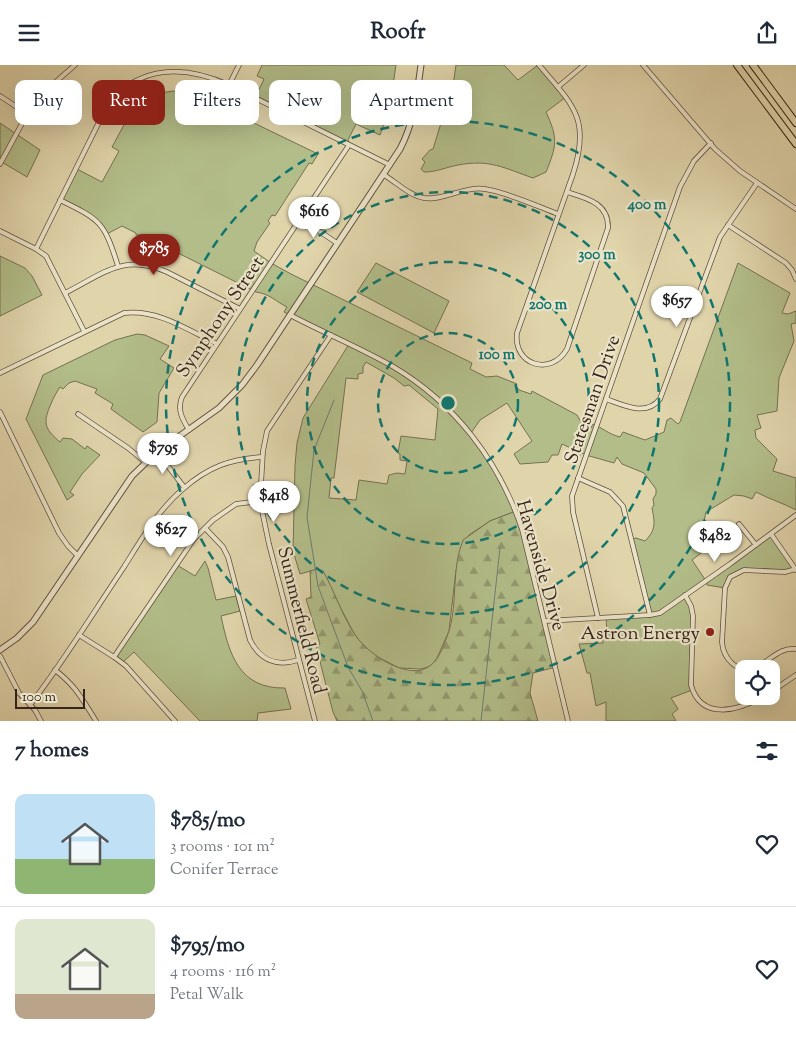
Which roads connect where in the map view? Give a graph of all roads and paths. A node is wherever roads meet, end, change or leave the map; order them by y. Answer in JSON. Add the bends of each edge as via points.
{"nodes":[{"id":1,"x":75,"y":65,"type":"edge"},
{"id":2,"x":239,"y":65,"type":"edge"},
{"id":3,"x":421,"y":65,"type":"edge"},
{"id":4,"x":539,"y":65,"type":"edge"},
{"id":5,"x":584,"y":65,"type":"edge"},
{"id":6,"x":643,"y":65,"type":"edge"},
{"id":7,"x":737,"y":65,"type":"edge"},
{"id":8,"x":753,"y":65,"type":"edge"},
{"id":9,"x":58,"y":80,"type":"edge"},
{"id":10,"x":217,"y":80,"type":"edge"},
{"id":11,"x":232,"y":80,"type":"edge"},
{"id":12,"x":558,"y":87,"type":"junction"},
{"id":13,"x":0,"y":96,"type":"edge"},
{"id":14,"x":259,"y":100,"type":"edge"},
{"id":15,"x":15,"y":106,"type":"edge"},
{"id":16,"x":796,"y":123,"type":"edge"},
{"id":17,"x":20,"y":125,"type":"edge"},
{"id":18,"x":711,"y":143,"type":"junction"},
{"id":19,"x":796,"y":144,"type":"edge"},
{"id":20,"x":349,"y":145,"type":"junction"},
{"id":21,"x":0,"y":164,"type":"edge"},
{"id":22,"x":390,"y":165,"type":"junction"},
{"id":23,"x":384,"y":175,"type":"junction"},
{"id":24,"x":757,"y":183,"type":"junction"},
{"id":25,"x":567,"y":191,"type":"junction"},
{"id":26,"x":60,"y":200,"type":"junction"},
{"id":27,"x":796,"y":209,"type":"edge"},
{"id":28,"x":558,"y":214,"type":"junction"},
{"id":29,"x":301,"y":219,"type":"junction"},
{"id":30,"x":728,"y":225,"type":"junction"},
{"id":31,"x":0,"y":231,"type":"edge"},
{"id":32,"x":338,"y":243,"type":"junction"},
{"id":33,"x":36,"y":249,"type":"junction"},
{"id":34,"x":118,"y":266,"type":"junction"},
{"id":35,"x":796,"y":279,"type":"edge"},
{"id":36,"x":65,"y":293,"type":"junction"},
{"id":37,"x":240,"y":309,"type":"junction"},
{"id":38,"x":290,"y":315,"type":"junction"},
{"id":39,"x":84,"y":331,"type":"junction"},
{"id":40,"x":331,"y":335,"type":"junction"},
{"id":41,"x":217,"y":344,"type":"junction"},
{"id":42,"x":0,"y":373,"type":"edge"},
{"id":43,"x":606,"y":399,"type":"junction"},
{"id":44,"x":0,"y":412,"type":"edge"},
{"id":45,"x":78,"y":413,"type":"dead end"},
{"id":46,"x":189,"y":430,"type":"junction"},
{"id":47,"x":157,"y":452,"type":"junction"},
{"id":48,"x":262,"y":457,"type":"junction"},
{"id":49,"x":145,"y":462,"type":"junction"},
{"id":50,"x":578,"y":479,"type":"junction"},
{"id":51,"x":184,"y":487,"type":"junction"},
{"id":52,"x":260,"y":501,"type":"junction"},
{"id":53,"x":796,"y":515,"type":"edge"},
{"id":54,"x":739,"y":524,"type":"dead end"},
{"id":55,"x":206,"y":528,"type":"junction"},
{"id":56,"x":770,"y":534,"type":"junction"},
{"id":57,"x":756,"y":545,"type":"junction"},
{"id":58,"x":77,"y":555,"type":"junction"},
{"id":59,"x":796,"y":570,"type":"edge"},
{"id":60,"x":685,"y":595,"type":"junction"},
{"id":61,"x":650,"y":615,"type":"junction"},
{"id":62,"x":598,"y":618,"type":"junction"},
{"id":63,"x":545,"y":621,"type":"junction"},
{"id":64,"x":78,"y":635,"type":"junction"},
{"id":65,"x":796,"y":649,"type":"edge"},
{"id":66,"x":0,"y":650,"type":"edge"},
{"id":67,"x":0,"y":656,"type":"edge"},
{"id":68,"x":114,"y":657,"type":"junction"},
{"id":69,"x":298,"y":660,"type":"junction"},
{"id":70,"x":55,"y":670,"type":"junction"},
{"id":71,"x":796,"y":675,"type":"edge"},
{"id":72,"x":780,"y":686,"type":"edge"},
{"id":73,"x":30,"y":705,"type":"junction"},
{"id":74,"x":746,"y":705,"type":"edge"},
{"id":75,"x":41,"y":721,"type":"edge"},
{"id":76,"x":96,"y":721,"type":"edge"},
{"id":77,"x":175,"y":721,"type":"edge"},
{"id":78,"x":315,"y":721,"type":"edge"},
{"id":79,"x":568,"y":721,"type":"edge"}],
"edges":[{"from":1,"to":9,"type":"street"},
{"from":2,"to":11,"type":"street"},
{"from":3,"to":22,"type":"street","via":[[410,130]]},
{"from":4,"to":12,"type":"street"},
{"from":5,"to":12,"type":"street"},
{"from":6,"to":18,"type":"street"},
{"from":7,"to":19,"type":"highway"},
{"from":8,"to":16,"type":"highway"},
{"from":10,"to":26,"type":"street","via":[[191,69],[170,68],[134,80],[115,94]]},
{"from":12,"to":25,"type":"street","via":[[572,106],[580,133],[580,152]]},
{"from":13,"to":15,"type":"street"},
{"from":14,"to":20,"type":"street"},
{"from":17,"to":21,"type":"street"},
{"from":18,"to":24,"type":"street","via":[[732,165]]},
{"from":18,"to":43,"type":"street","name":"Statesman Drive","via":[[694,161],[680,187]]},
{"from":20,"to":22,"type":"street"},
{"from":20,"to":29,"type":"street","name":"Symphony Street"},
{"from":22,"to":23,"type":"street"},
{"from":23,"to":28,"type":"street","via":[[423,198],[484,189]]},
{"from":23,"to":32,"type":"street"},
{"from":24,"to":27,"type":"street"},
{"from":24,"to":30,"type":"street"},
{"from":25,"to":28,"type":"street"},
{"from":25,"to":28,"type":"street","via":[[600,206],[608,217],[608,228],[567,349],[552,363],[538,365],[521,354],[517,336]]},
{"from":26,"to":33,"type":"street"},
{"from":26,"to":34,"type":"street","via":[[99,223],[106,231]]},
{"from":29,"to":32,"type":"street"},
{"from":29,"to":37,"type":"street","name":"Symphony Street"},
{"from":30,"to":35,"type":"street","via":[[786,263]]},
{"from":30,"to":43,"type":"street","via":[[720,237],[657,404],[637,409]]},
{"from":31,"to":33,"type":"street"},
{"from":32,"to":38,"type":"street"},
{"from":33,"to":36,"type":"street","via":[[50,262]]},
{"from":34,"to":36,"type":"street"},
{"from":34,"to":37,"type":"street","via":[[136,263],[155,267]]},
{"from":36,"to":39,"type":"street"},
{"from":37,"to":41,"type":"street","name":"Symphony Street"},
{"from":38,"to":40,"type":"street","name":"Havenside Drive"},
{"from":38,"to":46,"type":"street","via":[[233,395]]},
{"from":39,"to":41,"type":"street","via":[[124,313],[144,312]]},
{"from":39,"to":42,"type":"street"},
{"from":40,"to":48,"type":"street","name":"Summerfield Road","via":[[267,431]]},
{"from":40,"to":63,"type":"street","name":"Havenside Drive","via":[[417,382],[471,434],[495,469],[516,511]]},
{"from":41,"to":46,"type":"street","name":"Symphony Street","via":[[180,400],[180,414]]},
{"from":43,"to":50,"type":"street","name":"Statesman Drive"},
{"from":44,"to":58,"type":"street","via":[[59,533]]},
{"from":45,"to":49,"type":"street"},
{"from":46,"to":47,"type":"street"},
{"from":47,"to":49,"type":"street"},
{"from":47,"to":51,"type":"street"},
{"from":48,"to":51,"type":"street","via":[[231,461]]},
{"from":48,"to":52,"type":"street","name":"Summerfield Road"},
{"from":49,"to":58,"type":"street","via":[[122,488]]},
{"from":50,"to":61,"type":"street","via":[[610,492],[623,507]]},
{"from":50,"to":62,"type":"street","name":"Statesman Drive","via":[[572,505]]},
{"from":51,"to":64,"type":"street","via":[[156,518]]},
{"from":52,"to":55,"type":"street","via":[[236,504]]},
{"from":52,"to":69,"type":"street","name":"Summerfield Road"},
{"from":53,"to":56,"type":"street"},
{"from":54,"to":57,"type":"street"},
{"from":55,"to":68,"type":"street","via":[[194,539]]},
{"from":55,"to":69,"type":"street","via":[[228,557],[250,640],[256,651],[272,662]]},
{"from":56,"to":57,"type":"street"},
{"from":56,"to":59,"type":"street"},
{"from":57,"to":60,"type":"street"},
{"from":58,"to":66,"type":"street","via":[[32,622]]},
{"from":59,"to":65,"type":"street","via":[[744,570],[730,577],[724,588],[722,650],[733,664],[754,668],[782,650]]},
{"from":60,"to":61,"type":"street"},
{"from":60,"to":74,"type":"street","via":[[693,616],[693,694],[710,711],[722,713]]},
{"from":61,"to":62,"type":"street"},
{"from":62,"to":63,"type":"street"},
{"from":63,"to":79,"type":"street","name":"Havenside Drive"},
{"from":64,"to":68,"type":"street"},
{"from":64,"to":70,"type":"street"},
{"from":67,"to":73,"type":"street","via":[[19,693]]},
{"from":68,"to":77,"type":"street","via":[[130,670]]},
{"from":69,"to":78,"type":"street","name":"Summerfield Road"},
{"from":70,"to":73,"type":"street"},
{"from":70,"to":76,"type":"street","via":[[73,685]]},
{"from":71,"to":72,"type":"street"},
{"from":73,"to":75,"type":"street"}]}
